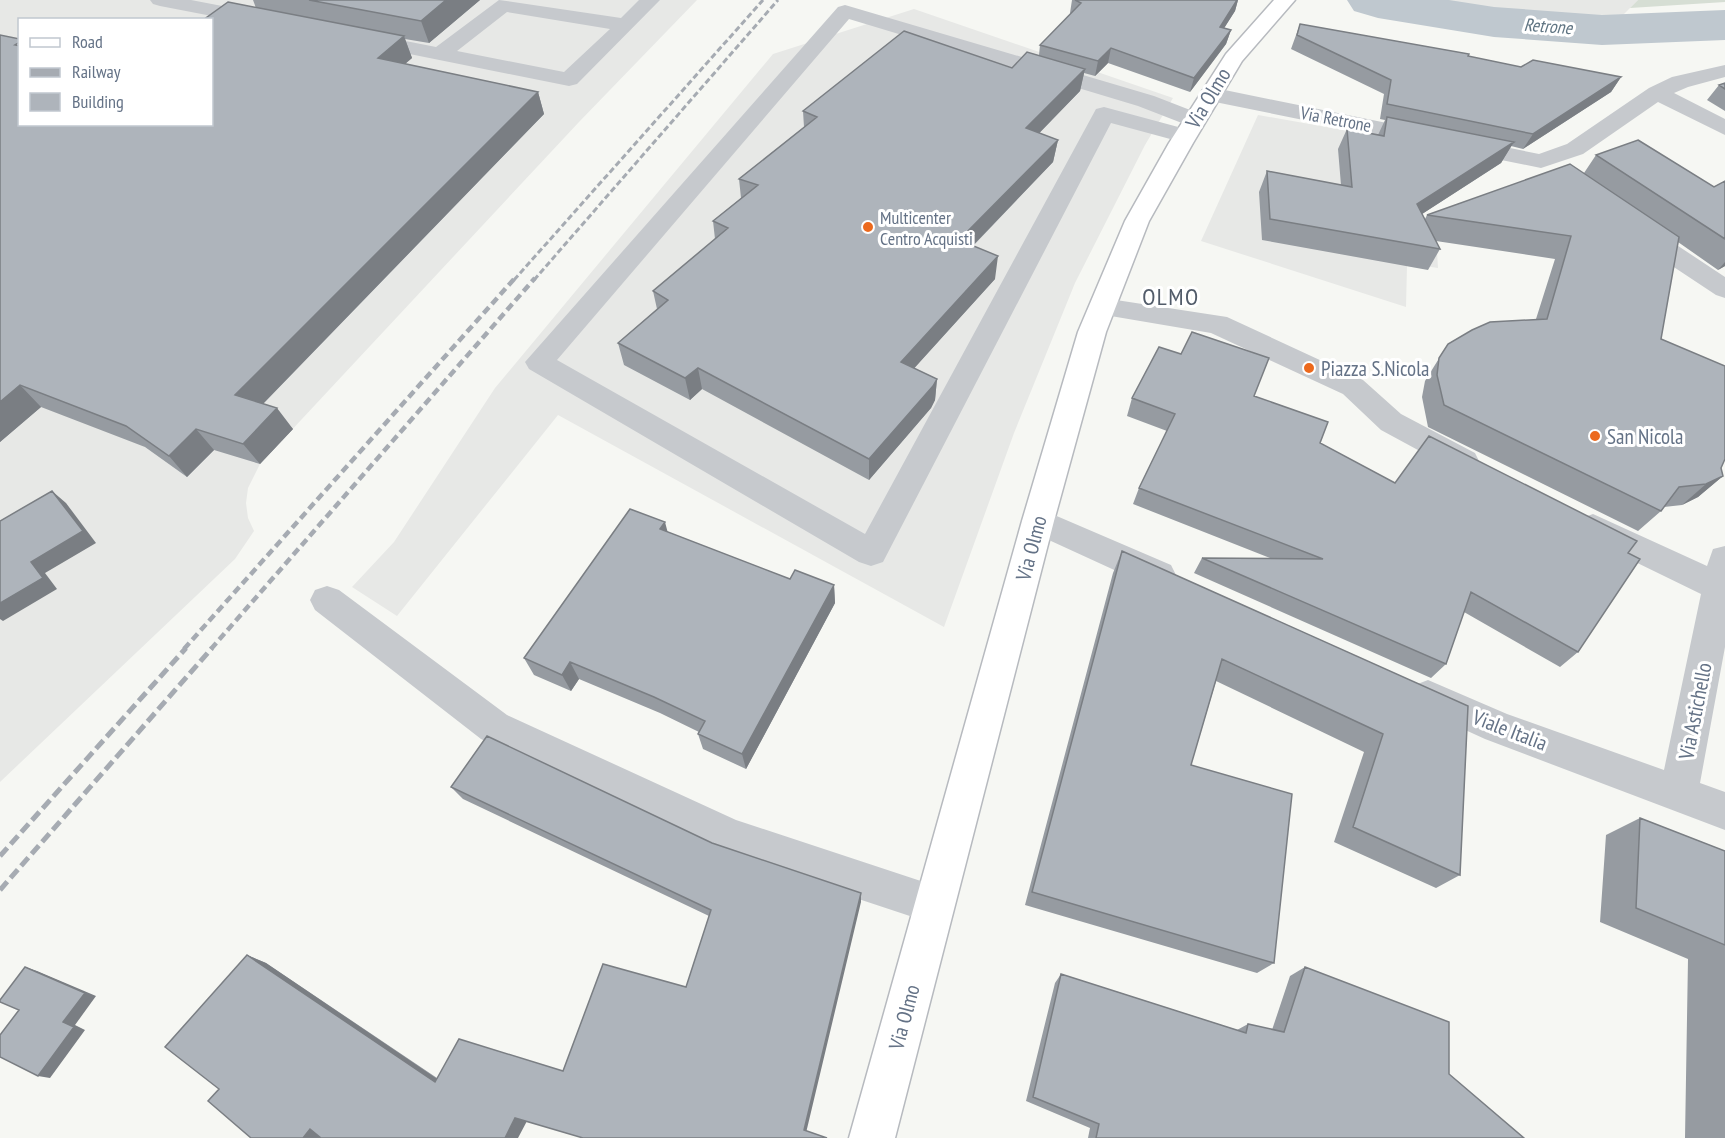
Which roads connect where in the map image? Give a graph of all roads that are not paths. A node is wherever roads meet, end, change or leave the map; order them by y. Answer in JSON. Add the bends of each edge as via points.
{"nodes":[{"id":1,"x":159,"y":0,"type":"edge"},
{"id":2,"x":650,"y":0,"type":"edge"},
{"id":3,"x":1285,"y":0,"type":"edge"},
{"id":4,"x":506,"y":2,"type":"edge"},
{"id":5,"x":276,"y":22,"type":"edge"},
{"id":6,"x":626,"y":25,"type":"junction"},
{"id":7,"x":347,"y":36,"type":"edge"},
{"id":8,"x":440,"y":54,"type":"junction"},
{"id":9,"x":1725,"y":71,"type":"edge"},
{"id":10,"x":1657,"y":93,"type":"junction"},
{"id":11,"x":1210,"y":94,"type":"junction"},
{"id":12,"x":1190,"y":128,"type":"junction"},
{"id":13,"x":1725,"y":128,"type":"edge"},
{"id":14,"x":1541,"y":161,"type":"junction"},
{"id":15,"x":1566,"y":180,"type":"edge"},
{"id":16,"x":1619,"y":219,"type":"edge"},
{"id":17,"x":1725,"y":289,"type":"edge"},
{"id":18,"x":1103,"y":307,"type":"junction"},
{"id":19,"x":1489,"y":474,"type":"edge"},
{"id":20,"x":1569,"y":515,"type":"edge"},
{"id":21,"x":1038,"y":521,"type":"junction"},
{"id":22,"x":1722,"y":573,"type":"edge"},
{"id":23,"x":1188,"y":588,"type":"edge"},
{"id":24,"x":327,"y":600,"type":"dead end"},
{"id":25,"x":1402,"y":684,"type":"edge"},
{"id":26,"x":1679,"y":792,"type":"junction"},
{"id":27,"x":1725,"y":811,"type":"edge"},
{"id":28,"x":934,"y":904,"type":"junction"},
{"id":29,"x":872,"y":1138,"type":"edge"}],
"edges":[{"from":1,"to":5,"type":"street"},
{"from":2,"to":6,"type":"street"},
{"from":3,"to":11,"type":"main road","name":"Via Olmo","via":[[1233,58]]},
{"from":4,"to":6,"type":"street"},
{"from":4,"to":8,"type":"street"},
{"from":6,"to":8,"type":"street","via":[[569,79]]},
{"from":7,"to":8,"type":"street"},
{"from":9,"to":10,"type":"street","via":[[1680,82]]},
{"from":10,"to":13,"type":"street"},
{"from":10,"to":14,"type":"street","via":[[1575,148]]},
{"from":11,"to":12,"type":"main road","name":"Via Olmo"},
{"from":11,"to":14,"type":"street","name":"Via Retrone"},
{"from":12,"to":12,"type":"street","via":[[1146,101],[845,11],[539,362],[871,553],[1104,114]]},
{"from":12,"to":18,"type":"main road","name":"Via Olmo","via":[[1137,221]]},
{"from":14,"to":15,"type":"street"},
{"from":16,"to":17,"type":"street"},
{"from":18,"to":19,"type":"street","via":[[1217,324],[1353,387],[1403,430]]},
{"from":18,"to":21,"type":"main road","name":"Via Olmo","via":[[1092,332]]},
{"from":20,"to":22,"type":"street"},
{"from":21,"to":23,"type":"street"},
{"from":21,"to":28,"type":"main road","name":"Via Olmo"},
{"from":22,"to":26,"type":"street","name":"Via Astichello"},
{"from":24,"to":28,"type":"street","via":[[494,727],[731,838]]},
{"from":25,"to":26,"type":"street","name":"Viale Italia","via":[[1498,728]]},
{"from":26,"to":27,"type":"street","name":"Viale Italia"},
{"from":28,"to":29,"type":"main road","name":"Via Olmo"}]}
